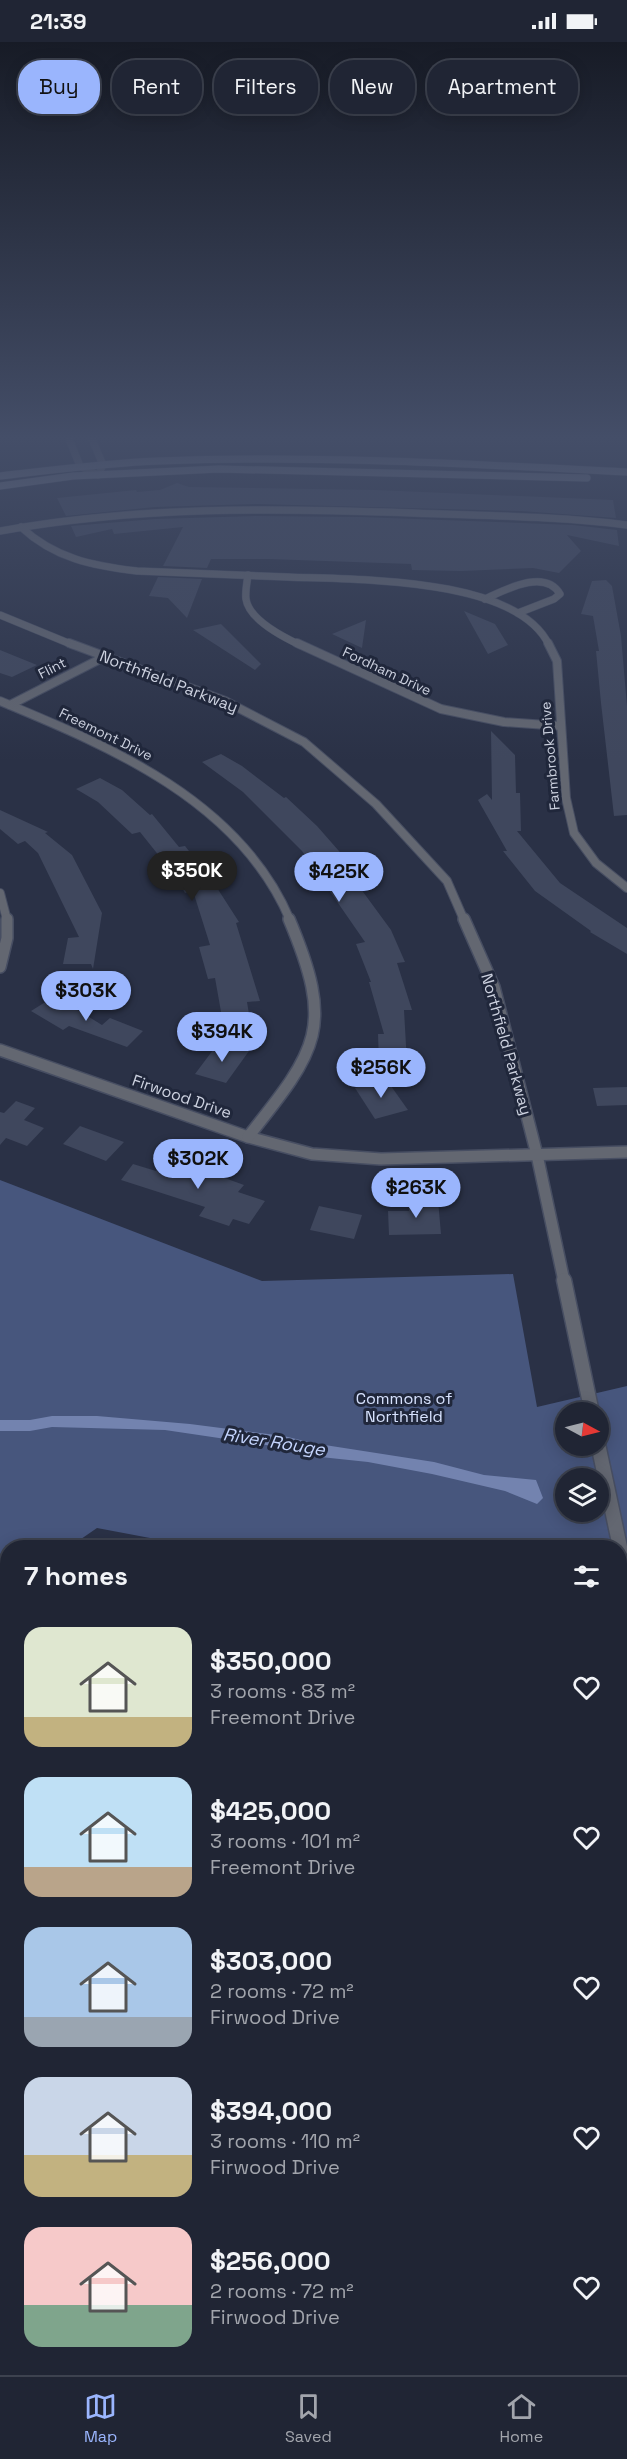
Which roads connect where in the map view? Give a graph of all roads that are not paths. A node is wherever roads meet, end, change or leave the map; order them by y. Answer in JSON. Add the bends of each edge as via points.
{"nodes":[{"id":1,"x":38,"y":543,"type":"edge"},
{"id":2,"x":248,"y":575,"type":"junction"},
{"id":3,"x":485,"y":599,"type":"junction"},
{"id":4,"x":518,"y":613,"type":"junction"},
{"id":5,"x":0,"y":615,"type":"edge"},
{"id":6,"x":106,"y":656,"type":"junction"},
{"id":7,"x":5,"y":703,"type":"edge"},
{"id":8,"x":561,"y":726,"type":"junction"},
{"id":9,"x":627,"y":888,"type":"edge"},
{"id":10,"x":0,"y":893,"type":"edge"},
{"id":11,"x":0,"y":967,"type":"edge"},
{"id":12,"x":0,"y":1050,"type":"edge"},
{"id":13,"x":248,"y":1137,"type":"junction"},
{"id":14,"x":627,"y":1152,"type":"edge"},
{"id":15,"x":537,"y":1155,"type":"junction"},
{"id":16,"x":590,"y":1402,"type":"edge"},
{"id":17,"x":601,"y":1456,"type":"edge"},
{"id":18,"x":618,"y":1540,"type":"edge"}],
"edges":[{"from":1,"to":2,"type":"street","name":"Farmbrook Drive","via":[[63,557],[94,565]]},
{"from":2,"to":3,"type":"street","name":"Farmbrook Drive","via":[[417,584]]},
{"from":2,"to":8,"type":"street","name":"Fordham Drive","via":[[246,599],[250,609],[267,627],[294,642],[441,709],[504,722]]},
{"from":3,"to":4,"type":"street","name":"Farmbrook Drive"},
{"from":3,"to":4,"type":"street","via":[[525,583],[547,584],[559,591],[554,599]]},
{"from":4,"to":8,"type":"street","name":"Farmbrook Drive","via":[[545,636],[554,652]]},
{"from":5,"to":6,"type":"street","name":"Northfield Parkway"},
{"from":6,"to":7,"type":"street","name":"Flint"},
{"from":6,"to":15,"type":"street","name":"Northfield Parkway","via":[[225,701],[303,742],[376,804],[447,881],[494,987]]},
{"from":7,"to":13,"type":"street","name":"Freemont Drive","via":[[114,750],[171,784],[236,839],[280,899],[309,970],[314,993],[314,1034],[301,1067]]},
{"from":8,"to":9,"type":"street","name":"Farmbrook Drive","via":[[566,798],[574,833],[596,863]]},
{"from":10,"to":11,"type":"street","via":[[9,937]]},
{"from":12,"to":13,"type":"street","name":"Firwood Drive"},
{"from":13,"to":15,"type":"street","name":"Firwood Drive","via":[[312,1154],[357,1159]]},
{"from":14,"to":15,"type":"street","name":"Firwood Drive"},
{"from":15,"to":16,"type":"street","name":"Northfield Parkway"},
{"from":17,"to":18,"type":"street"}]}
